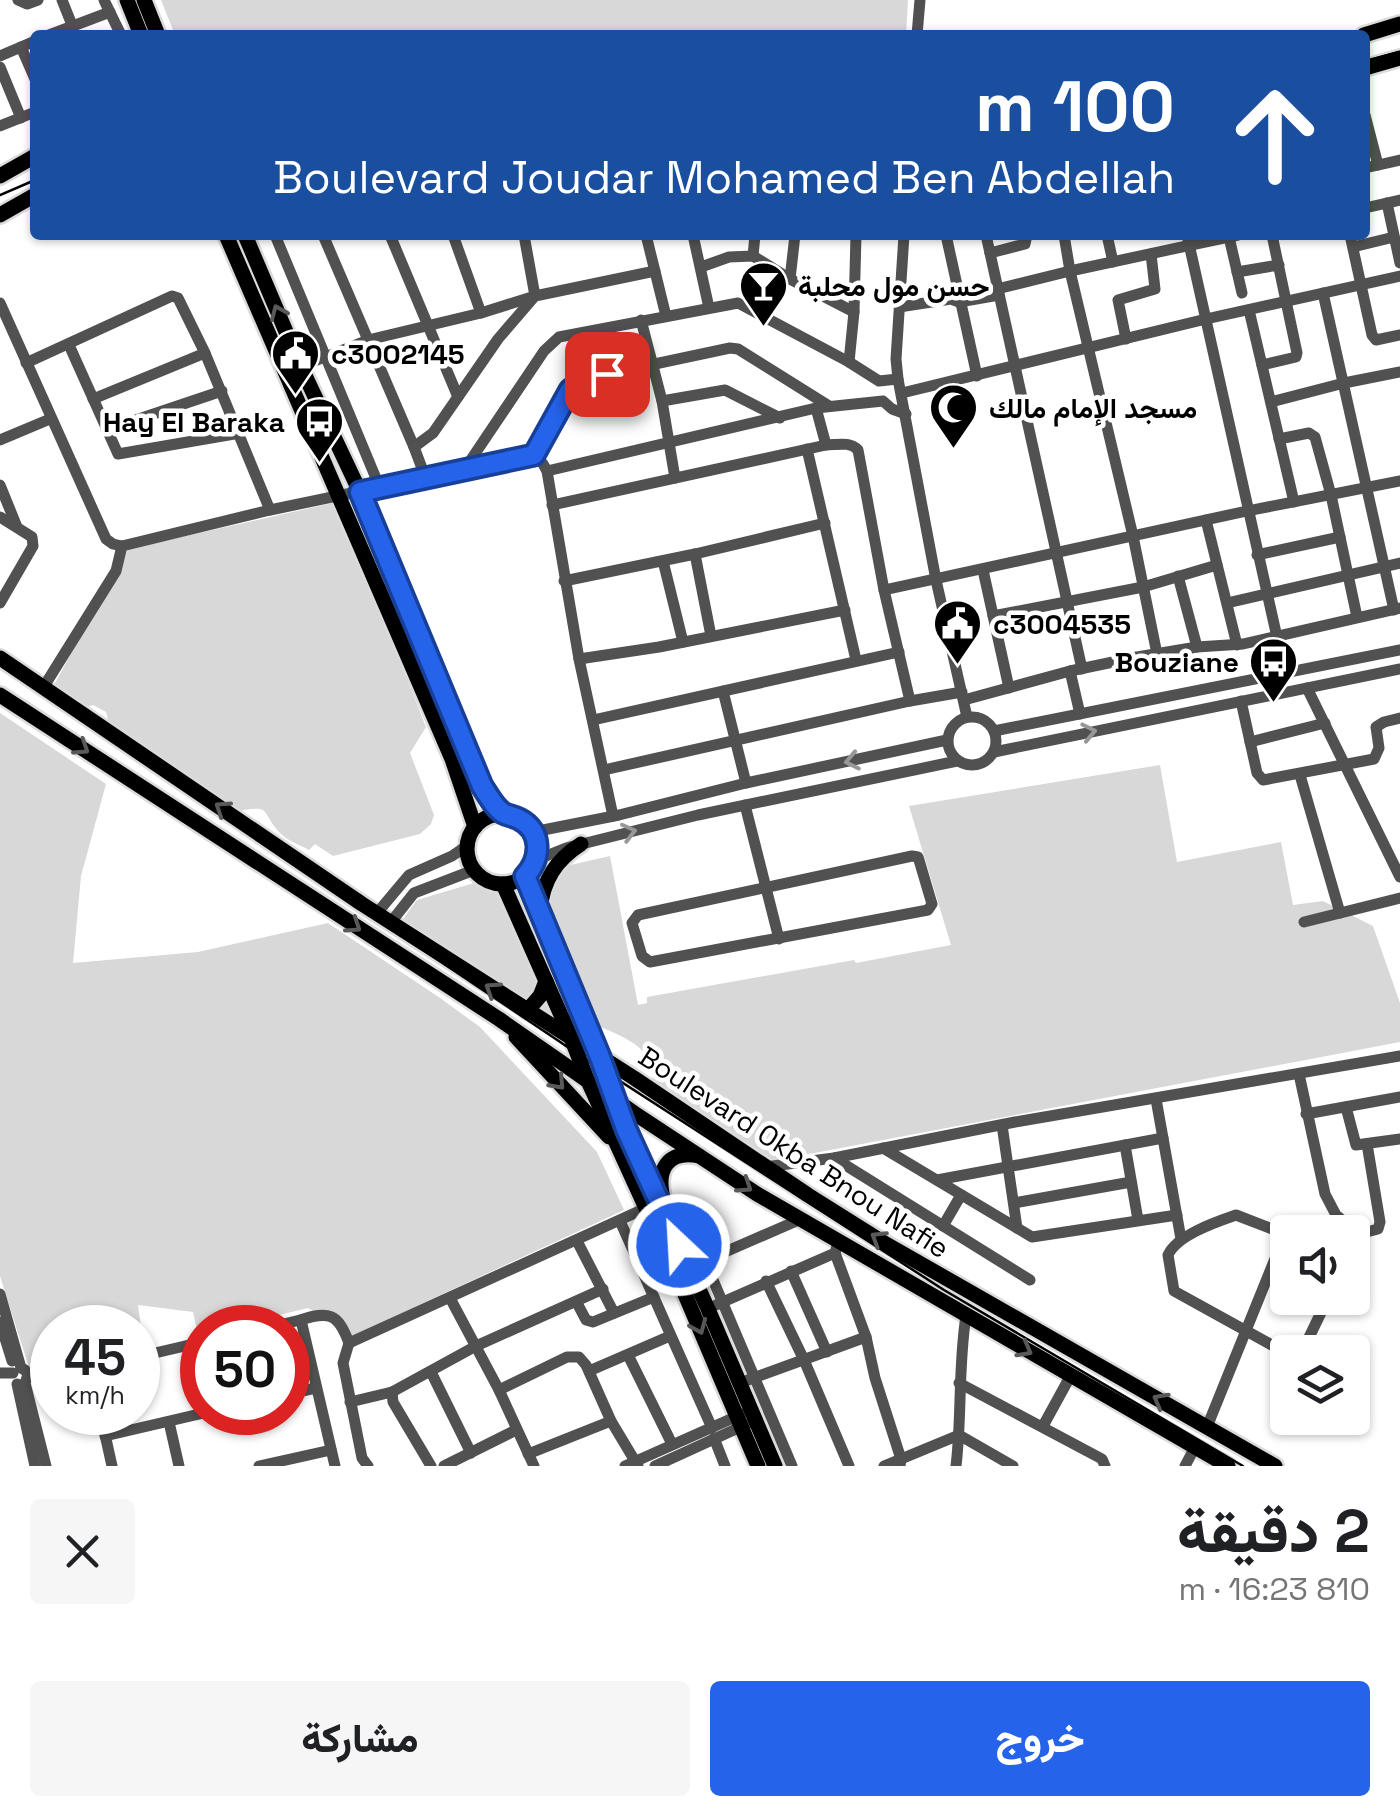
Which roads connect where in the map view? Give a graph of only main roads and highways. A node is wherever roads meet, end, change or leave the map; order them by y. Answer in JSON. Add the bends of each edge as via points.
{"nodes":[{"id":1,"x":127,"y":0,"type":"edge"},
{"id":2,"x":144,"y":0,"type":"edge"},
{"id":3,"x":1400,"y":24,"type":"edge"},
{"id":4,"x":139,"y":30,"type":"edge"},
{"id":5,"x":156,"y":30,"type":"edge"},
{"id":6,"x":1370,"y":33,"type":"edge"},
{"id":7,"x":1400,"y":58,"type":"edge"},
{"id":8,"x":1370,"y":67,"type":"edge"},
{"id":9,"x":30,"y":159,"type":"edge"},
{"id":10,"x":0,"y":176,"type":"edge"},
{"id":11,"x":30,"y":199,"type":"edge"},
{"id":12,"x":0,"y":215,"type":"edge"},
{"id":13,"x":229,"y":240,"type":"edge"},
{"id":14,"x":247,"y":240,"type":"edge"},
{"id":15,"x":294,"y":369,"type":"junction"},
{"id":16,"x":0,"y":658,"type":"edge"},
{"id":17,"x":0,"y":695,"type":"edge"},
{"id":18,"x":504,"y":814,"type":"junction"},
{"id":19,"x":475,"y":827,"type":"junction"},
{"id":20,"x":581,"y":844,"type":"road end"},
{"id":21,"x":525,"y":876,"type":"junction"},
{"id":22,"x":503,"y":884,"type":"junction"},
{"id":23,"x":540,"y":914,"type":"junction"},
{"id":24,"x":546,"y":981,"type":"junction"},
{"id":25,"x":527,"y":1011,"type":"junction"},
{"id":26,"x":500,"y":1020,"type":"junction"},
{"id":27,"x":572,"y":1040,"type":"junction"},
{"id":28,"x":600,"y":1057,"type":"junction"},
{"id":29,"x":587,"y":1078,"type":"junction"},
{"id":30,"x":614,"y":1098,"type":"junction"},
{"id":31,"x":618,"y":1146,"type":"junction"},
{"id":32,"x":700,"y":1156,"type":"junction"},
{"id":33,"x":664,"y":1212,"type":"junction"},
{"id":34,"x":745,"y":1419,"type":"junction"},
{"id":35,"x":758,"y":1466,"type":"edge"},
{"id":36,"x":775,"y":1466,"type":"edge"},
{"id":37,"x":1228,"y":1466,"type":"edge"},
{"id":38,"x":1275,"y":1466,"type":"edge"}],
"edges":[{"from":1,"to":4,"type":"main road"},
{"from":2,"to":5,"type":"main road"},
{"from":3,"to":6,"type":"main road"},
{"from":7,"to":8,"type":"main road"},
{"from":9,"to":10,"type":"main road"},
{"from":11,"to":12,"type":"main road"},
{"from":13,"to":15,"type":"main road"},
{"from":15,"to":14,"type":"main road","one_way":true},
{"from":15,"to":18,"type":"main road","via":[[360,492],[482,786]]},
{"from":15,"to":19,"type":"main road"},
{"from":25,"to":16,"type":"main road","name":"Boulevard Okba Bnou Nafie","one_way":true},
{"from":17,"to":26,"type":"main road","name":"Boulevard Okba Bnou Nafie","one_way":true},
{"from":18,"to":19,"type":"main road"},
{"from":18,"to":21,"type":"main road","via":[[517,817],[537,843]]},
{"from":19,"to":22,"type":"main road","via":[[468,845],[474,870]]},
{"from":20,"to":23,"type":"main road","via":[[546,880]]},
{"from":21,"to":22,"type":"main road"},
{"from":21,"to":23,"type":"main road"},
{"from":22,"to":24,"type":"main road"},
{"from":23,"to":28,"type":"main road"},
{"from":24,"to":25,"type":"main road"},
{"from":24,"to":27,"type":"main road"},
{"from":25,"to":27,"type":"main road","name":"Boulevard Okba Bnou Nafie"},
{"from":26,"to":29,"type":"main road","name":"Boulevard Okba Bnou Nafie"},
{"from":26,"to":31,"type":"main road","one_way":true},
{"from":27,"to":28,"type":"main road","name":"Boulevard Okba Bnou Nafie"},
{"from":27,"to":29,"type":"main road"},
{"from":28,"to":30,"type":"main road"},
{"from":38,"to":28,"type":"main road","name":"Boulevard Okba Bnou Nafie","one_way":true,"via":[[886,1244]]},
{"from":29,"to":30,"type":"main road","name":"Boulevard Okba Bnou Nafie"},
{"from":29,"to":31,"type":"main road"},
{"from":30,"to":32,"type":"main road","name":"Boulevard Okba Bnou Nafie"},
{"from":30,"to":33,"type":"main road"},
{"from":31,"to":34,"type":"main road","one_way":true},
{"from":32,"to":33,"type":"main road","via":[[680,1155],[664,1167]]},
{"from":32,"to":37,"type":"main road","name":"Boulevard Okba Bnou Nafie","one_way":true,"via":[[837,1246]]},
{"from":33,"to":34,"type":"main road","via":[[697,1264],[746,1381]]},
{"from":34,"to":35,"type":"main road"},
{"from":34,"to":36,"type":"main road"}]}
